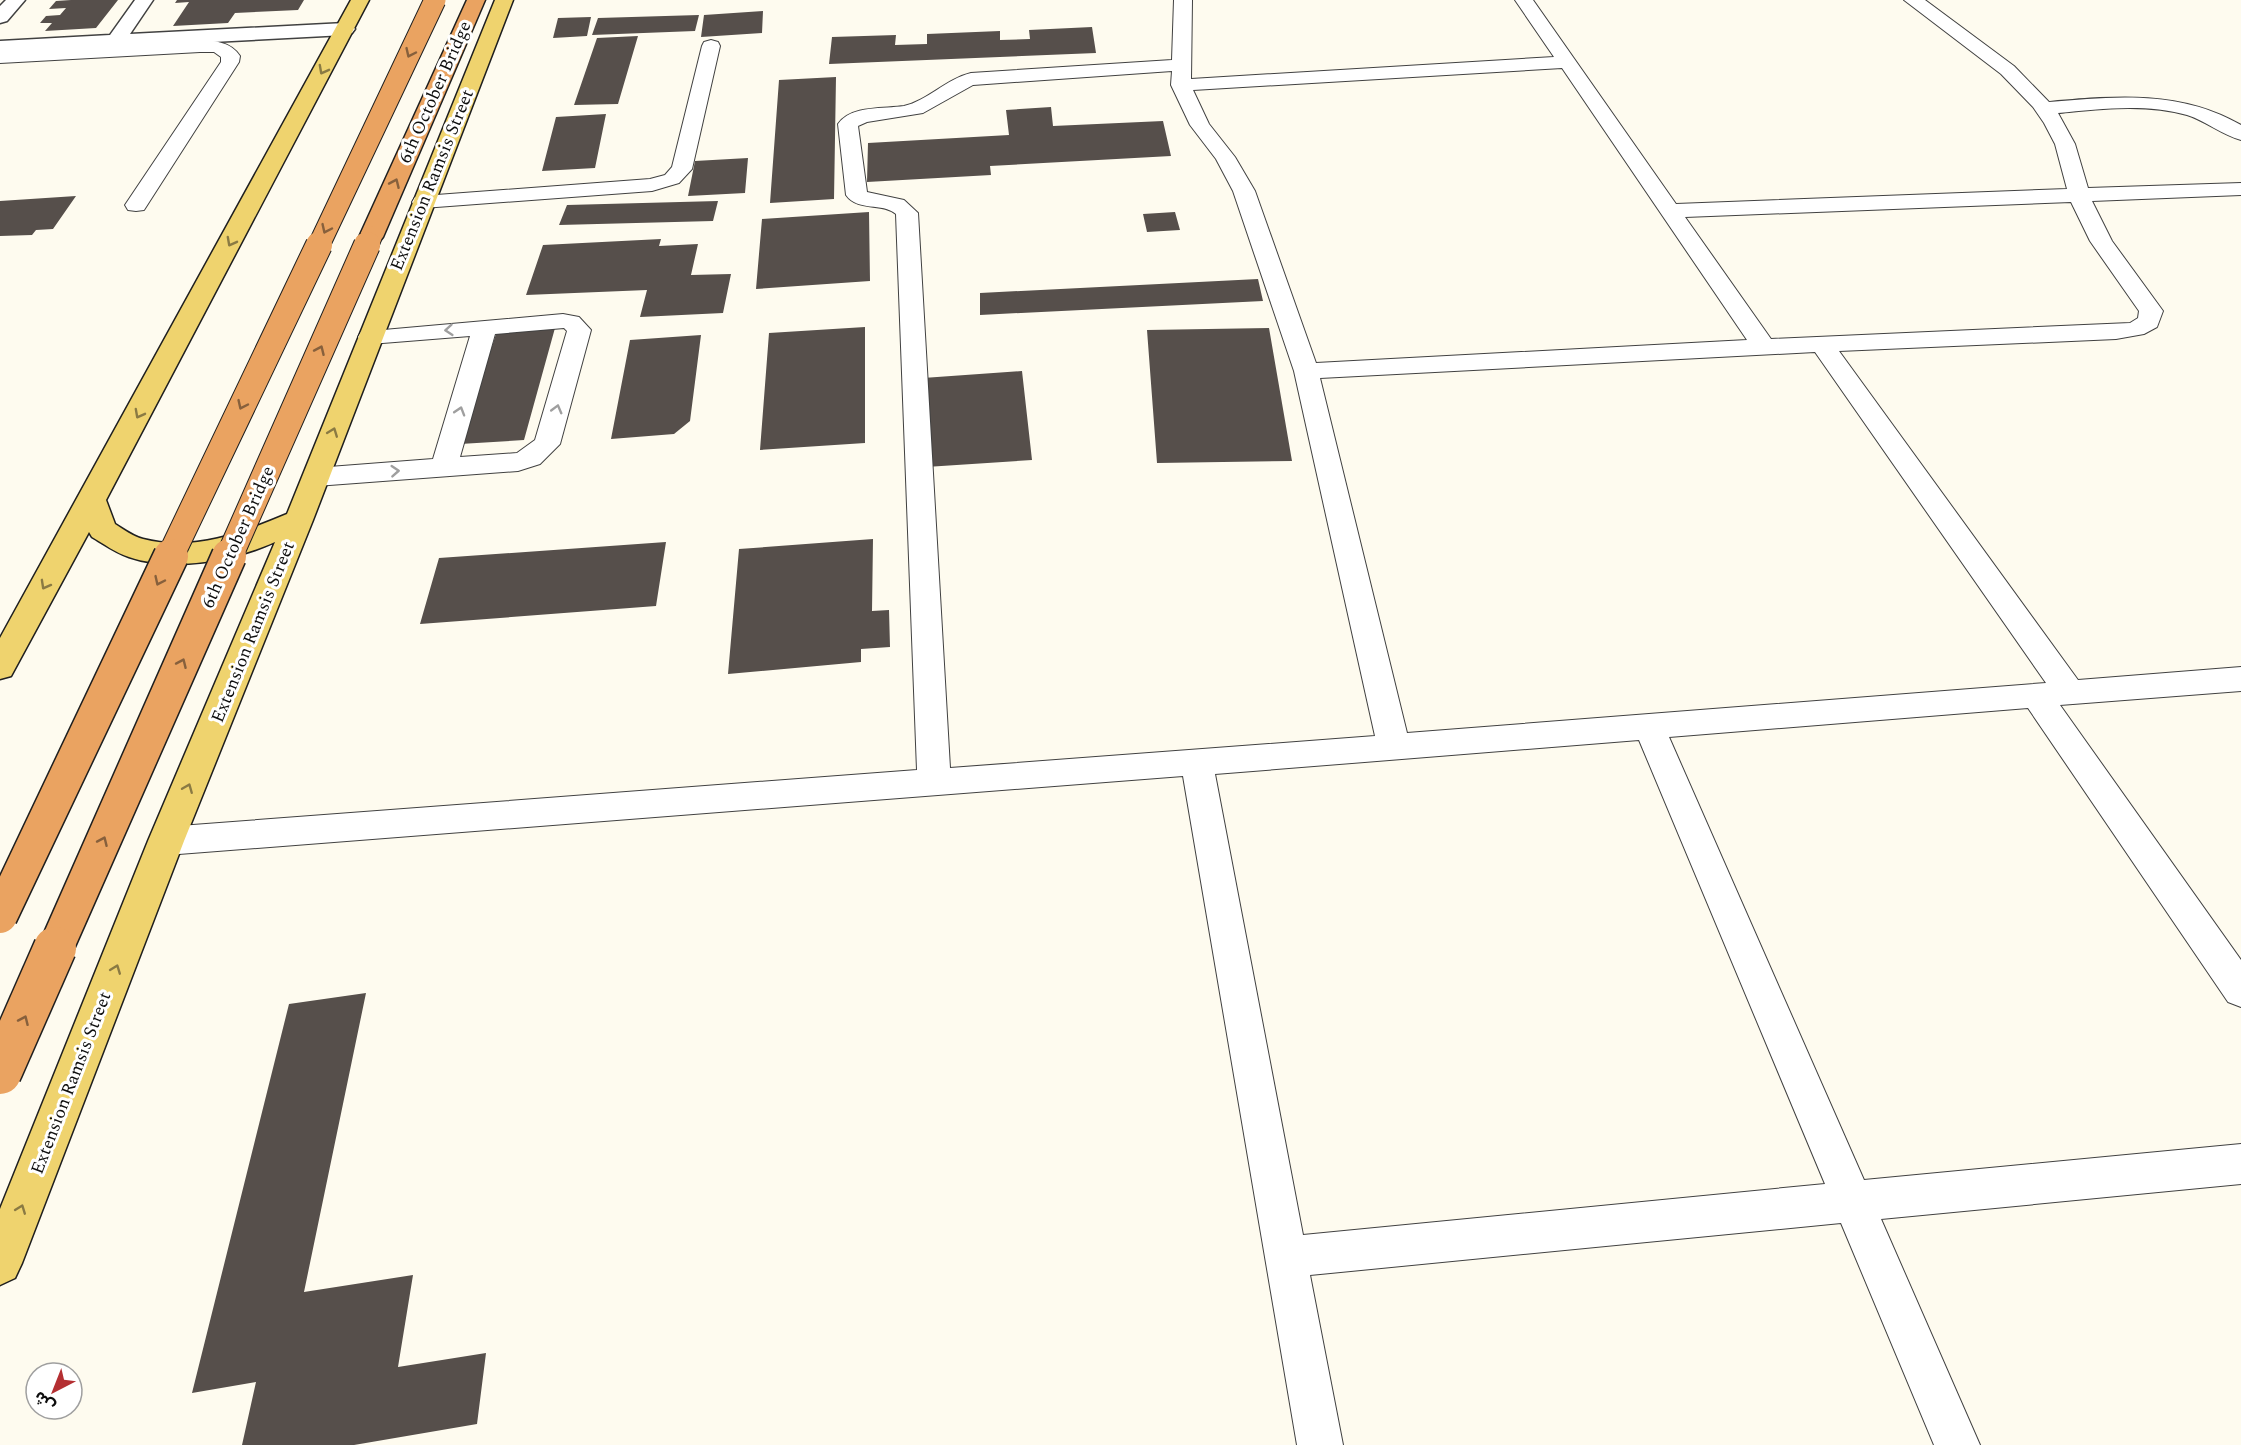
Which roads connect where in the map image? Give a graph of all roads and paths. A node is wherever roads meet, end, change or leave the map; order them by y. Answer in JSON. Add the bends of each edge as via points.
{"nodes":[{"id":1,"x":16,"y":0,"type":"edge"},
{"id":2,"x":144,"y":0,"type":"edge"},
{"id":3,"x":360,"y":0,"type":"edge"},
{"id":4,"x":435,"y":0,"type":"edge"},
{"id":5,"x":476,"y":0,"type":"edge"},
{"id":6,"x":504,"y":0,"type":"edge"},
{"id":7,"x":1183,"y":0,"type":"edge"},
{"id":8,"x":1524,"y":0,"type":"edge"},
{"id":9,"x":1913,"y":0,"type":"edge"},
{"id":10,"x":0,"y":17,"type":"edge"},
{"id":11,"x":345,"y":29,"type":"junction"},
{"id":12,"x":116,"y":41,"type":"junction"},
{"id":13,"x":711,"y":46,"type":"dead end"},
{"id":14,"x":0,"y":47,"type":"edge"},
{"id":15,"x":0,"y":57,"type":"edge"},
{"id":16,"x":1567,"y":62,"type":"junction"},
{"id":17,"x":1182,"y":75,"type":"junction"},
{"id":18,"x":2044,"y":108,"type":"junction"},
{"id":19,"x":2241,"y":134,"type":"edge"},
{"id":20,"x":2241,"y":189,"type":"edge"},
{"id":21,"x":2078,"y":195,"type":"junction"},
{"id":22,"x":423,"y":202,"type":"junction"},
{"id":23,"x":136,"y":204,"type":"dead end"},
{"id":24,"x":1670,"y":211,"type":"junction"},
{"id":25,"x":485,"y":327,"type":"junction"},
{"id":26,"x":370,"y":337,"type":"junction"},
{"id":27,"x":1822,"y":345,"type":"junction"},
{"id":28,"x":1764,"y":347,"type":"junction"},
{"id":29,"x":1306,"y":371,"type":"junction"},
{"id":30,"x":444,"y":467,"type":"junction"},
{"id":31,"x":316,"y":477,"type":"junction"},
{"id":32,"x":92,"y":500,"type":"junction"},
{"id":33,"x":299,"y":520,"type":"junction"},
{"id":34,"x":0,"y":667,"type":"edge"},
{"id":35,"x":2241,"y":679,"type":"edge"},
{"id":36,"x":2070,"y":693,"type":"junction"},
{"id":37,"x":2036,"y":696,"type":"junction"},
{"id":38,"x":1649,"y":727,"type":"junction"},
{"id":39,"x":1394,"y":747,"type":"junction"},
{"id":40,"x":1197,"y":762,"type":"junction"},
{"id":41,"x":934,"y":782,"type":"junction"},
{"id":42,"x":166,"y":841,"type":"junction"},
{"id":43,"x":0,"y":916,"type":"edge"},
{"id":44,"x":2241,"y":990,"type":"edge"},
{"id":45,"x":0,"y":1073,"type":"edge"},
{"id":46,"x":2241,"y":1164,"type":"edge"},
{"id":47,"x":1853,"y":1202,"type":"junction"},
{"id":48,"x":1286,"y":1257,"type":"junction"},
{"id":49,"x":0,"y":1263,"type":"edge"},
{"id":50,"x":1320,"y":1445,"type":"edge"},
{"id":51,"x":1957,"y":1445,"type":"edge"}],
"edges":[{"from":1,"to":10,"type":"street"},
{"from":2,"to":12,"type":"street"},
{"from":3,"to":11,"type":"main road"},
{"from":4,"to":43,"type":"highway","one_way":true,"bridge":true},
{"from":45,"to":5,"type":"highway","name":"6th October Bridge","one_way":true,"bridge":true},
{"from":6,"to":22,"type":"main road","name":"Extension Ramsis Street"},
{"from":7,"to":17,"type":"lane"},
{"from":8,"to":16,"type":"lane"},
{"from":9,"to":18,"type":"lane","via":[[1998,63]]},
{"from":11,"to":12,"type":"street"},
{"from":11,"to":32,"type":"main road","one_way":true},
{"from":12,"to":14,"type":"street"},
{"from":13,"to":22,"type":"lane","via":[[682,169],[672,179],[652,185]]},
{"from":15,"to":23,"type":"lane","via":[[200,46],[227,51],[230,62]]},
{"from":16,"to":17,"type":"lane"},
{"from":16,"to":24,"type":"lane"},
{"from":17,"to":29,"type":"lane","via":[[1196,117],[1244,191]]},
{"from":17,"to":41,"type":"lane","via":[[971,79],[950,86],[919,108],[860,118],[848,124],[857,195],[868,201],[896,204],[907,213]]},
{"from":18,"to":19,"type":"lane","via":[[2141,101],[2172,105],[2214,118]]},
{"from":18,"to":21,"type":"lane","via":[[2062,137]]},
{"from":20,"to":21,"type":"lane"},
{"from":21,"to":24,"type":"lane"},
{"from":21,"to":27,"type":"lane","via":[[2088,219],[2151,310],[2149,322],[2116,332]]},
{"from":22,"to":26,"type":"main road","name":"Extension Ramsis Street"},
{"from":24,"to":28,"type":"lane"},
{"from":25,"to":26,"type":"lane","one_way":true},
{"from":30,"to":25,"type":"lane","one_way":true},
{"from":30,"to":25,"type":"lane","one_way":true,"via":[[518,462],[541,452],[547,444],[579,330],[562,321]]},
{"from":31,"to":26,"type":"main road","name":"Extension Ramsis Street","one_way":true},
{"from":27,"to":28,"type":"lane"},
{"from":27,"to":36,"type":"lane"},
{"from":28,"to":29,"type":"lane"},
{"from":29,"to":39,"type":"lane"},
{"from":31,"to":30,"type":"lane","one_way":true},
{"from":31,"to":33,"type":"main road","name":"Extension Ramsis Street"},
{"from":32,"to":33,"type":"main road","via":[[102,530],[136,549],[186,554],[244,544]]},
{"from":32,"to":34,"type":"main road","one_way":true},
{"from":42,"to":33,"type":"main road","name":"Extension Ramsis Street","one_way":true},
{"from":35,"to":36,"type":"lane"},
{"from":36,"to":37,"type":"lane"},
{"from":37,"to":38,"type":"lane"},
{"from":37,"to":44,"type":"lane"},
{"from":38,"to":39,"type":"lane"},
{"from":38,"to":47,"type":"lane"},
{"from":39,"to":40,"type":"lane"},
{"from":40,"to":41,"type":"lane"},
{"from":40,"to":48,"type":"lane"},
{"from":41,"to":42,"type":"lane"},
{"from":49,"to":42,"type":"main road","name":"Extension Ramsis Street","one_way":true},
{"from":46,"to":47,"type":"lane"},
{"from":47,"to":48,"type":"lane"},
{"from":47,"to":51,"type":"lane"},
{"from":48,"to":50,"type":"lane"}]}
